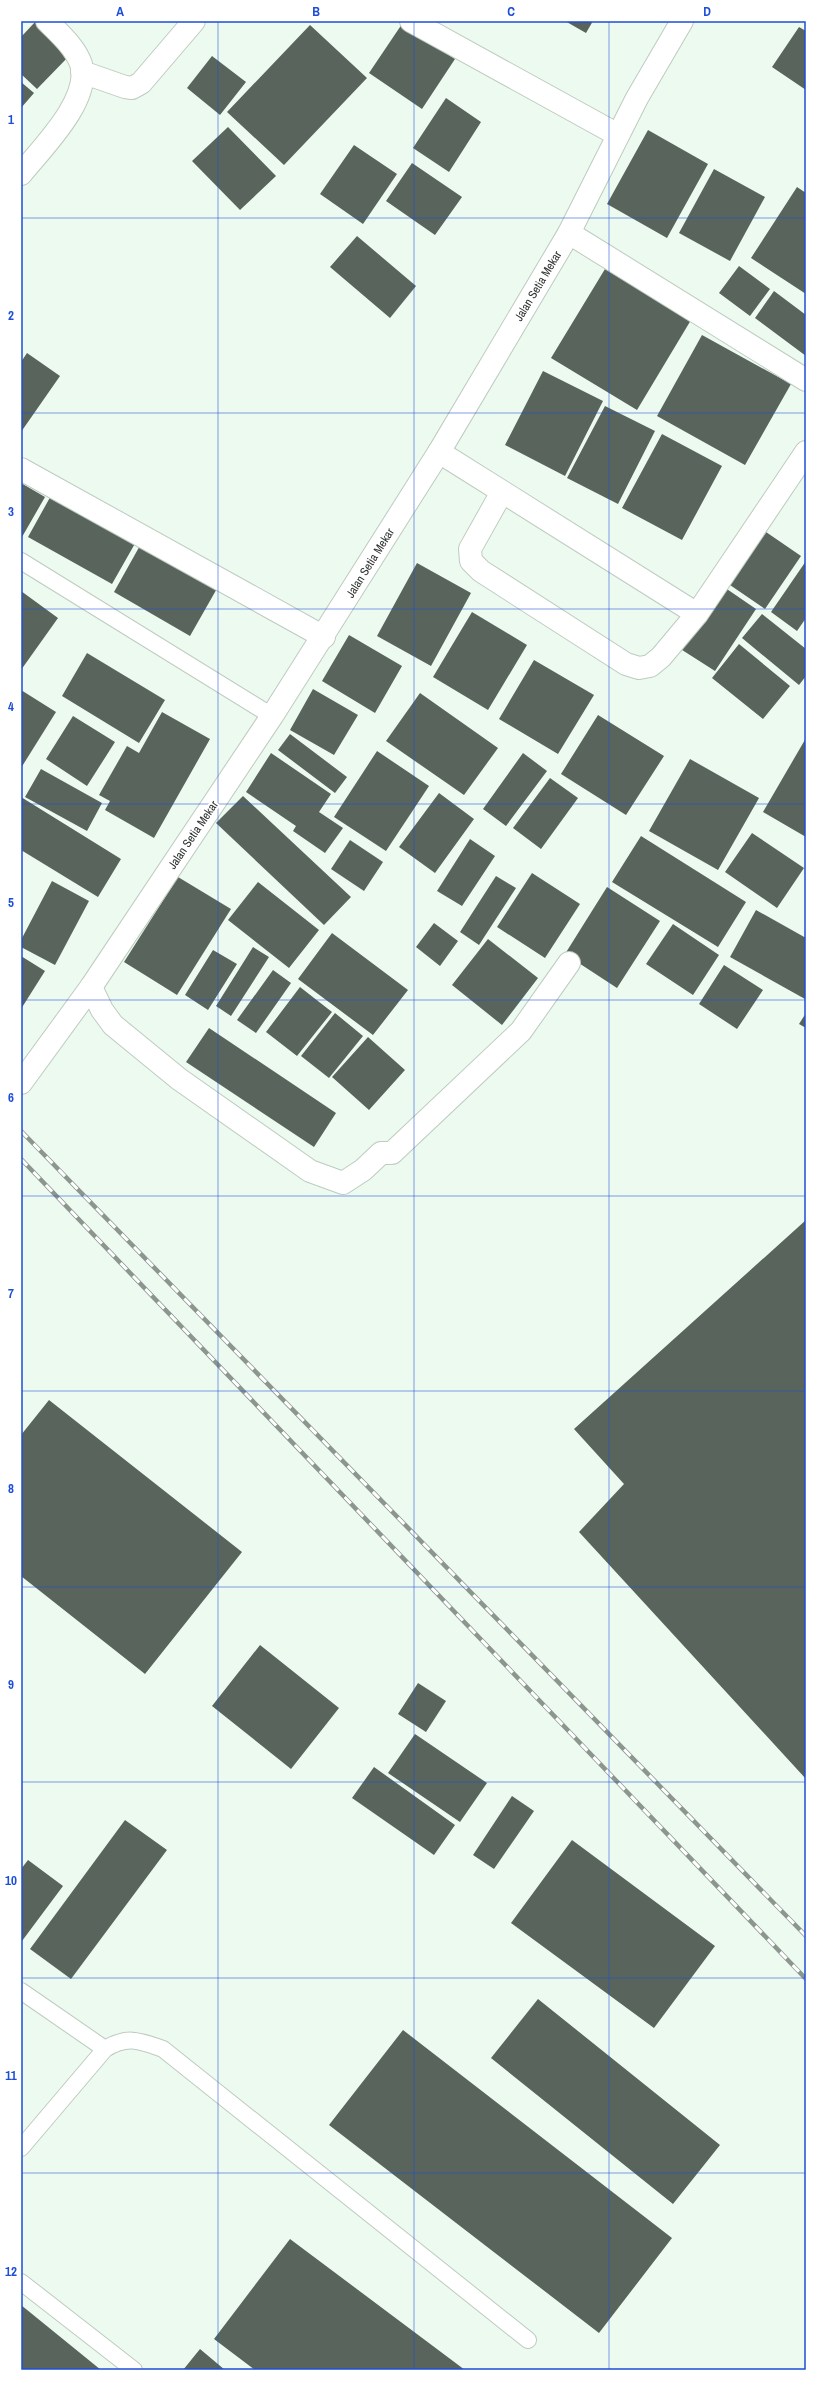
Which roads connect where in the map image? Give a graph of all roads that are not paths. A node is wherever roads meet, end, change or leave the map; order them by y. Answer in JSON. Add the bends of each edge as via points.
{"nodes":[{"id":1,"x":46,"y":21,"type":"edge"},
{"id":2,"x":194,"y":21,"type":"edge"},
{"id":3,"x":411,"y":21,"type":"edge"},
{"id":4,"x":682,"y":21,"type":"edge"},
{"id":5,"x":82,"y":72,"type":"junction"},
{"id":6,"x":618,"y":135,"type":"junction"},
{"id":7,"x":21,"y":174,"type":"edge"},
{"id":8,"x":569,"y":233,"type":"junction"},
{"id":9,"x":806,"y":380,"type":"edge"},
{"id":10,"x":439,"y":452,"type":"junction"},
{"id":11,"x":806,"y":452,"type":"edge"},
{"id":12,"x":21,"y":469,"type":"edge"},
{"id":13,"x":502,"y":492,"type":"junction"},
{"id":14,"x":21,"y":561,"type":"edge"},
{"id":15,"x":697,"y":614,"type":"junction"},
{"id":16,"x":324,"y":637,"type":"junction"},
{"id":17,"x":272,"y":716,"type":"junction"},
{"id":18,"x":569,"y":963,"type":"dead end"},
{"id":19,"x":91,"y":987,"type":"junction"},
{"id":20,"x":21,"y":1083,"type":"edge"},
{"id":21,"x":21,"y":1991,"type":"edge"},
{"id":22,"x":105,"y":2049,"type":"junction"},
{"id":23,"x":21,"y":2148,"type":"edge"},
{"id":24,"x":21,"y":2282,"type":"edge"},
{"id":25,"x":528,"y":2340,"type":"dead end"},
{"id":26,"x":134,"y":2370,"type":"edge"}],
"edges":[{"from":1,"to":5,"type":"street","via":[[63,36],[81,63]]},
{"from":2,"to":5,"type":"street","via":[[141,83],[132,88]]},
{"from":3,"to":6,"type":"street"},
{"from":4,"to":6,"type":"street","name":"Jalan Setia Mekar"},
{"from":5,"to":7,"type":"street","via":[[80,92],[67,118]]},
{"from":6,"to":8,"type":"street","name":"Jalan Setia Mekar"},
{"from":8,"to":9,"type":"street"},
{"from":8,"to":10,"type":"street","name":"Jalan Setia Mekar"},
{"from":10,"to":13,"type":"street"},
{"from":10,"to":16,"type":"street","name":"Jalan Setia Mekar"},
{"from":11,"to":15,"type":"street"},
{"from":12,"to":16,"type":"street"},
{"from":13,"to":15,"type":"street"},
{"from":13,"to":15,"type":"street","via":[[470,550],[471,562],[481,571],[626,664],[639,668],[650,666],[661,657]]},
{"from":14,"to":17,"type":"lane"},
{"from":16,"to":17,"type":"street","name":"Jalan Setia Mekar"},
{"from":17,"to":19,"type":"street","name":"Jalan Setia Mekar"},
{"from":18,"to":19,"type":"street","via":[[521,1031],[392,1153],[381,1153],[363,1170],[343,1182],[310,1171],[179,1079],[113,1025],[102,1010]]},
{"from":19,"to":20,"type":"street","name":"Jalan Setia Mekar"},
{"from":21,"to":22,"type":"lane"},
{"from":22,"to":23,"type":"lane"},
{"from":22,"to":25,"type":"lane","via":[[118,2041],[138,2040],[163,2049]]},
{"from":24,"to":26,"type":"lane"}]}
